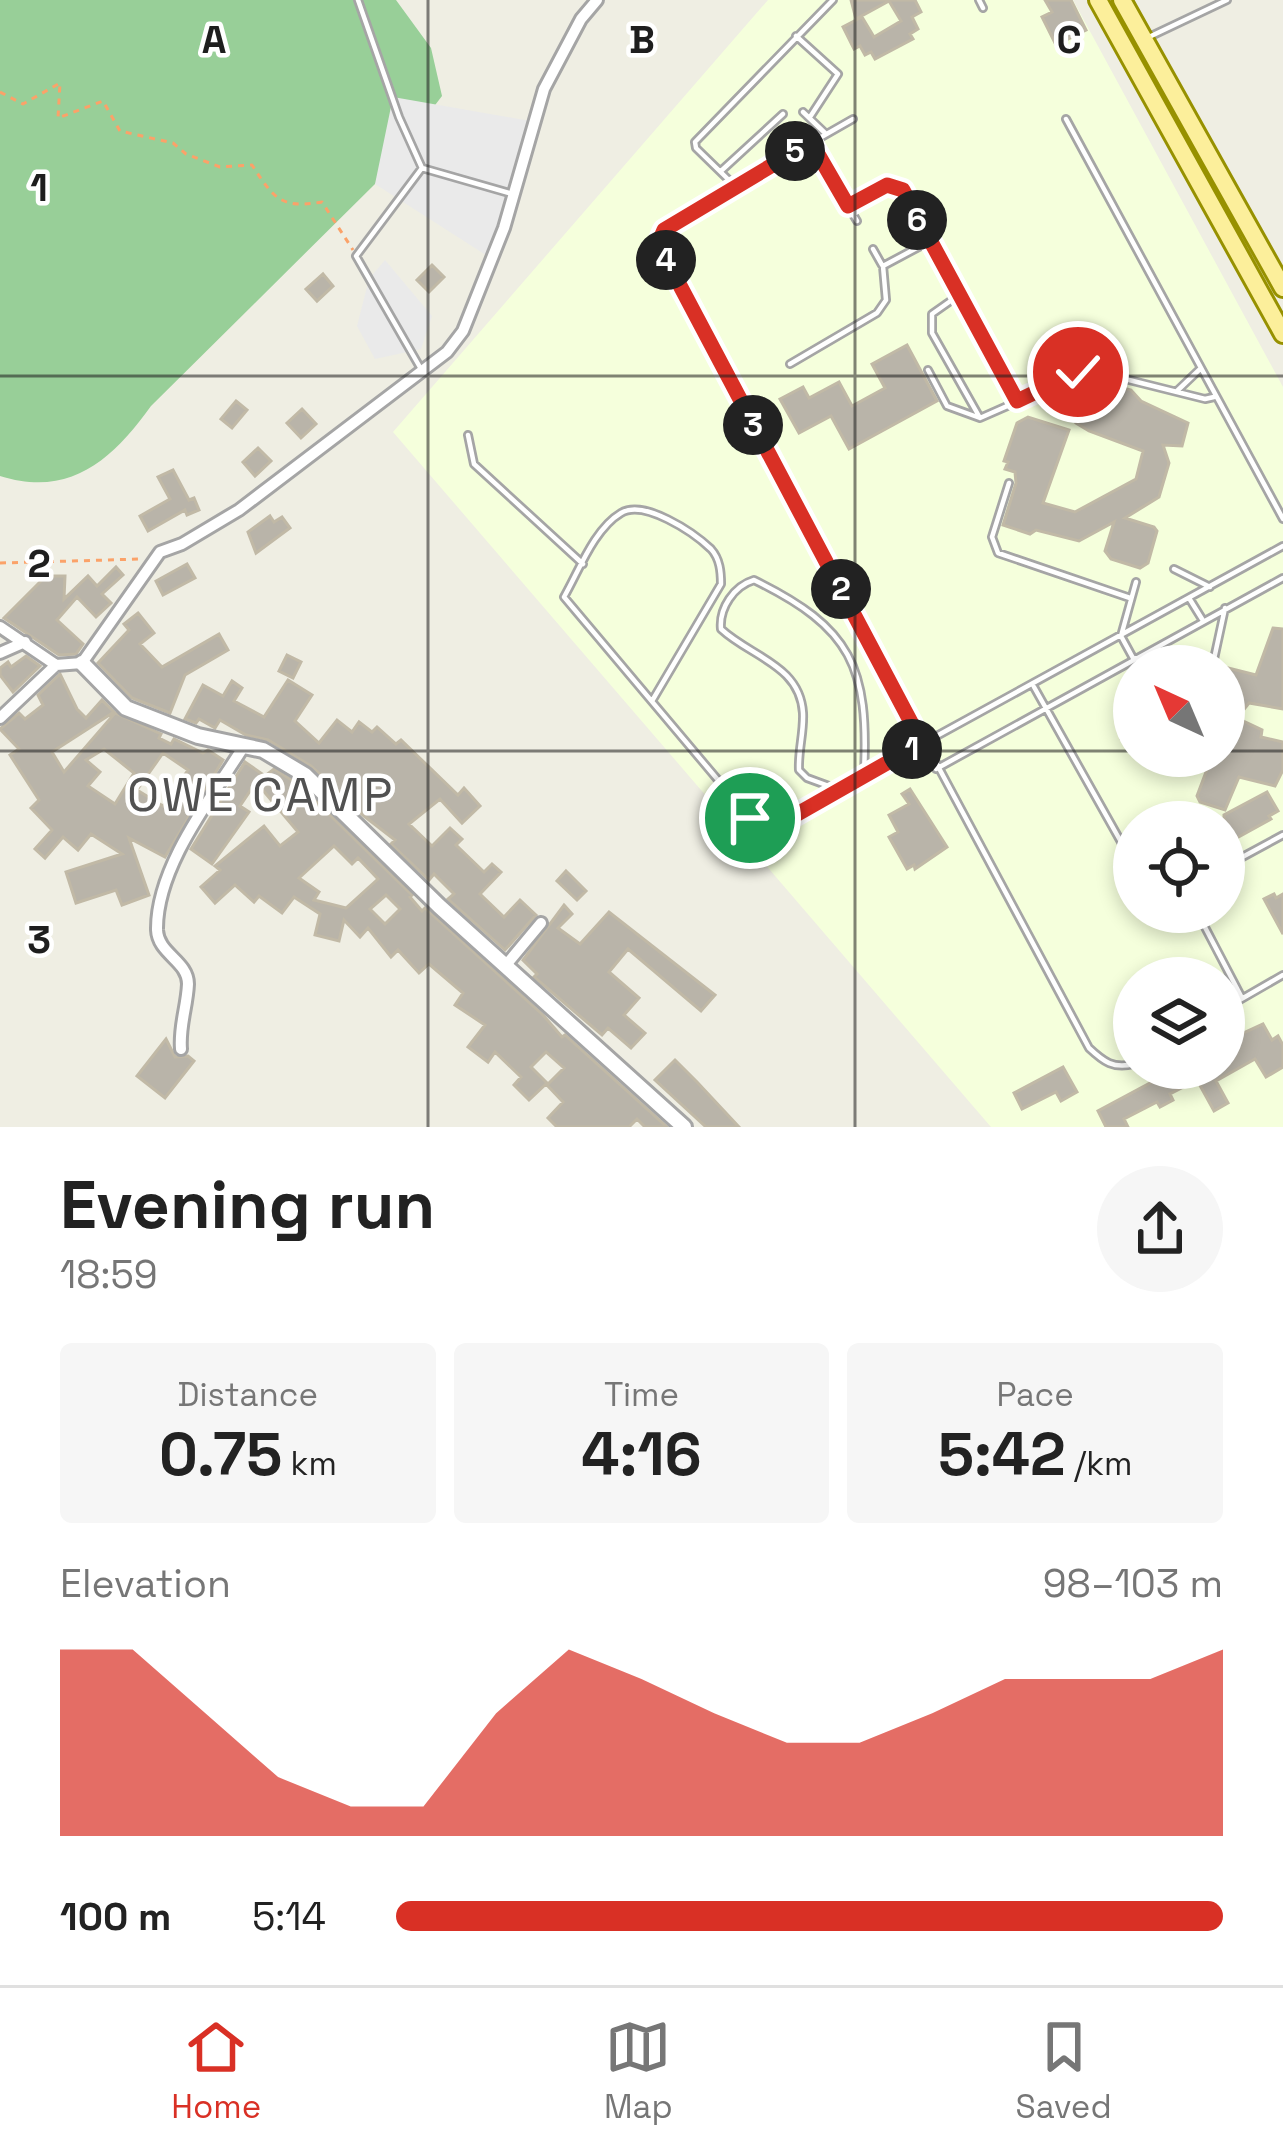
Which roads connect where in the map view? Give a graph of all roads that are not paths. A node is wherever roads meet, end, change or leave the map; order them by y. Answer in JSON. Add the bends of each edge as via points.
{"nodes":[{"id":1,"x":358,"y":0,"type":"edge"},
{"id":2,"x":597,"y":0,"type":"edge"},
{"id":3,"x":833,"y":0,"type":"edge"},
{"id":4,"x":979,"y":0,"type":"edge"},
{"id":5,"x":1098,"y":0,"type":"edge"},
{"id":6,"x":1122,"y":0,"type":"edge"},
{"id":7,"x":1227,"y":0,"type":"edge"},
{"id":8,"x":983,"y":8,"type":"dead end"},
{"id":9,"x":796,"y":36,"type":"junction"},
{"id":10,"x":1144,"y":40,"type":"junction"},
{"id":11,"x":803,"y":112,"type":"dead end"},
{"id":12,"x":783,"y":115,"type":"dead end"},
{"id":13,"x":810,"y":117,"type":"junction"},
{"id":14,"x":853,"y":119,"type":"dead end"},
{"id":15,"x":1066,"y":119,"type":"dead end"},
{"id":16,"x":825,"y":134,"type":"junction"},
{"id":17,"x":811,"y":142,"type":"junction"},
{"id":18,"x":422,"y":167,"type":"junction"},
{"id":19,"x":721,"y":171,"type":"junction"},
{"id":20,"x":735,"y":186,"type":"junction"},
{"id":21,"x":514,"y":195,"type":"junction"},
{"id":22,"x":848,"y":206,"type":"junction"},
{"id":23,"x":857,"y":221,"type":"dead end"},
{"id":24,"x":928,"y":242,"type":"junction"},
{"id":25,"x":873,"y":249,"type":"dead end"},
{"id":26,"x":883,"y":266,"type":"junction"},
{"id":27,"x":1283,"y":288,"type":"edge"},
{"id":28,"x":959,"y":295,"type":"junction"},
{"id":29,"x":1283,"y":334,"type":"edge"},
{"id":30,"x":790,"y":364,"type":"dead end"},
{"id":31,"x":1201,"y":368,"type":"junction"},
{"id":32,"x":928,"y":370,"type":"dead end"},
{"id":33,"x":422,"y":371,"type":"junction"},
{"id":34,"x":1178,"y":391,"type":"junction"},
{"id":35,"x":1217,"y":397,"type":"junction"},
{"id":36,"x":1017,"y":401,"type":"junction"},
{"id":37,"x":980,"y":418,"type":"junction"},
{"id":38,"x":468,"y":434,"type":"dead end"},
{"id":39,"x":1009,"y":483,"type":"dead end"},
{"id":40,"x":1283,"y":519,"type":"edge"},
{"id":41,"x":1283,"y":546,"type":"edge"},
{"id":42,"x":583,"y":564,"type":"junction"},
{"id":43,"x":1174,"y":568,"type":"dead end"},
{"id":44,"x":1283,"y":578,"type":"edge"},
{"id":45,"x":1136,"y":582,"type":"dead end"},
{"id":46,"x":1210,"y":587,"type":"junction"},
{"id":47,"x":1130,"y":598,"type":"junction"},
{"id":48,"x":1189,"y":598,"type":"junction"},
{"id":49,"x":1226,"y":608,"type":"junction"},
{"id":50,"x":1202,"y":620,"type":"junction"},
{"id":51,"x":0,"y":627,"type":"edge"},
{"id":52,"x":1121,"y":636,"type":"junction"},
{"id":53,"x":25,"y":642,"type":"junction"},
{"id":54,"x":1126,"y":645,"type":"edge"},
{"id":55,"x":1157,"y":645,"type":"edge"},
{"id":56,"x":1217,"y":645,"type":"edge"},
{"id":57,"x":0,"y":653,"type":"edge"},
{"id":58,"x":82,"y":663,"type":"junction"},
{"id":59,"x":56,"y":664,"type":"junction"},
{"id":60,"x":1113,"y":670,"type":"edge"},
{"id":61,"x":1033,"y":686,"type":"junction"},
{"id":62,"x":652,"y":701,"type":"junction"},
{"id":63,"x":1045,"y":709,"type":"junction"},
{"id":64,"x":0,"y":718,"type":"edge"},
{"id":65,"x":922,"y":743,"type":"junction"},
{"id":66,"x":244,"y":746,"type":"junction"},
{"id":67,"x":936,"y":769,"type":"junction"},
{"id":68,"x":864,"y":774,"type":"junction"},
{"id":69,"x":837,"y":789,"type":"junction"},
{"id":70,"x":1113,"y":828,"type":"edge"},
{"id":71,"x":1283,"y":835,"type":"edge"},
{"id":72,"x":1245,"y":856,"type":"edge"},
{"id":73,"x":542,"y":922,"type":"dead end"},
{"id":74,"x":506,"y":965,"type":"junction"},
{"id":75,"x":1283,"y":975,"type":"edge"},
{"id":76,"x":1245,"y":996,"type":"edge"},
{"id":77,"x":181,"y":1049,"type":"dead end"},
{"id":78,"x":1113,"y":1066,"type":"edge"},
{"id":79,"x":684,"y":1127,"type":"edge"}],
"edges":[{"from":1,"to":18,"type":"lane"},
{"from":2,"to":21,"type":"street","via":[[544,89]]},
{"from":3,"to":9,"type":"lane"},
{"from":4,"to":8,"type":"lane"},
{"from":5,"to":29,"type":"main road"},
{"from":6,"to":10,"type":"main road"},
{"from":7,"to":10,"type":"lane"},
{"from":9,"to":13,"type":"lane","via":[[838,74]]},
{"from":9,"to":19,"type":"lane","via":[[695,142]]},
{"from":10,"to":27,"type":"main road"},
{"from":11,"to":13,"type":"lane"},
{"from":12,"to":19,"type":"lane"},
{"from":13,"to":16,"type":"lane"},
{"from":14,"to":16,"type":"lane"},
{"from":15,"to":31,"type":"lane"},
{"from":16,"to":17,"type":"lane"},
{"from":17,"to":20,"type":"lane"},
{"from":17,"to":22,"type":"lane"},
{"from":18,"to":21,"type":"lane"},
{"from":18,"to":33,"type":"lane","via":[[356,256]]},
{"from":19,"to":20,"type":"lane"},
{"from":20,"to":65,"type":"lane","via":[[669,224],[658,244]]},
{"from":21,"to":33,"type":"street","via":[[463,331]]},
{"from":22,"to":23,"type":"lane"},
{"from":22,"to":24,"type":"lane","via":[[887,185],[903,190]]},
{"from":24,"to":26,"type":"lane"},
{"from":24,"to":28,"type":"lane"},
{"from":25,"to":26,"type":"lane"},
{"from":26,"to":30,"type":"lane","via":[[886,299],[877,313]]},
{"from":28,"to":36,"type":"lane"},
{"from":28,"to":37,"type":"lane","via":[[932,314],[932,333]]},
{"from":31,"to":34,"type":"lane"},
{"from":31,"to":35,"type":"lane"},
{"from":32,"to":37,"type":"lane","via":[[947,406]]},
{"from":33,"to":58,"type":"street","via":[[239,510],[160,552]]},
{"from":34,"to":35,"type":"lane"},
{"from":34,"to":36,"type":"lane","via":[[1089,370]]},
{"from":35,"to":40,"type":"lane"},
{"from":36,"to":37,"type":"lane"},
{"from":38,"to":42,"type":"lane","via":[[474,464]]},
{"from":39,"to":47,"type":"lane","via":[[992,537],[998,553]]},
{"from":41,"to":46,"type":"lane"},
{"from":42,"to":62,"type":"lane","via":[[564,597]]},
{"from":42,"to":62,"type":"lane","via":[[611,520],[642,507],[712,550],[721,584]]},
{"from":43,"to":46,"type":"lane"},
{"from":44,"to":49,"type":"lane"},
{"from":45,"to":47,"type":"lane"},
{"from":46,"to":48,"type":"lane"},
{"from":47,"to":52,"type":"lane"},
{"from":48,"to":50,"type":"lane"},
{"from":48,"to":52,"type":"lane"},
{"from":49,"to":50,"type":"lane"},
{"from":49,"to":56,"type":"lane"},
{"from":50,"to":55,"type":"lane"},
{"from":51,"to":53,"type":"street"},
{"from":52,"to":54,"type":"lane"},
{"from":52,"to":61,"type":"lane"},
{"from":53,"to":57,"type":"street"},
{"from":53,"to":59,"type":"street"},
{"from":58,"to":59,"type":"street"},
{"from":58,"to":66,"type":"street","via":[[126,708]]},
{"from":59,"to":64,"type":"street"},
{"from":60,"to":63,"type":"lane"},
{"from":61,"to":63,"type":"lane"},
{"from":61,"to":65,"type":"lane"},
{"from":62,"to":69,"type":"lane","via":[[760,826],[771,829]]},
{"from":63,"to":67,"type":"lane"},
{"from":63,"to":70,"type":"lane"},
{"from":65,"to":67,"type":"lane"},
{"from":65,"to":68,"type":"lane"},
{"from":66,"to":74,"type":"street","via":[[305,775]]},
{"from":66,"to":77,"type":"street","via":[[181,843],[166,887],[157,933],[188,983]]},
{"from":67,"to":78,"type":"lane","via":[[1089,1048]]},
{"from":68,"to":69,"type":"lane"},
{"from":68,"to":69,"type":"lane","via":[[863,691],[834,636],[811,610],[754,580],[745,583],[724,607],[721,629],[798,689],[799,770]]},
{"from":71,"to":72,"type":"lane"},
{"from":73,"to":74,"type":"street"},
{"from":74,"to":79,"type":"street"},
{"from":75,"to":76,"type":"lane"}]}
